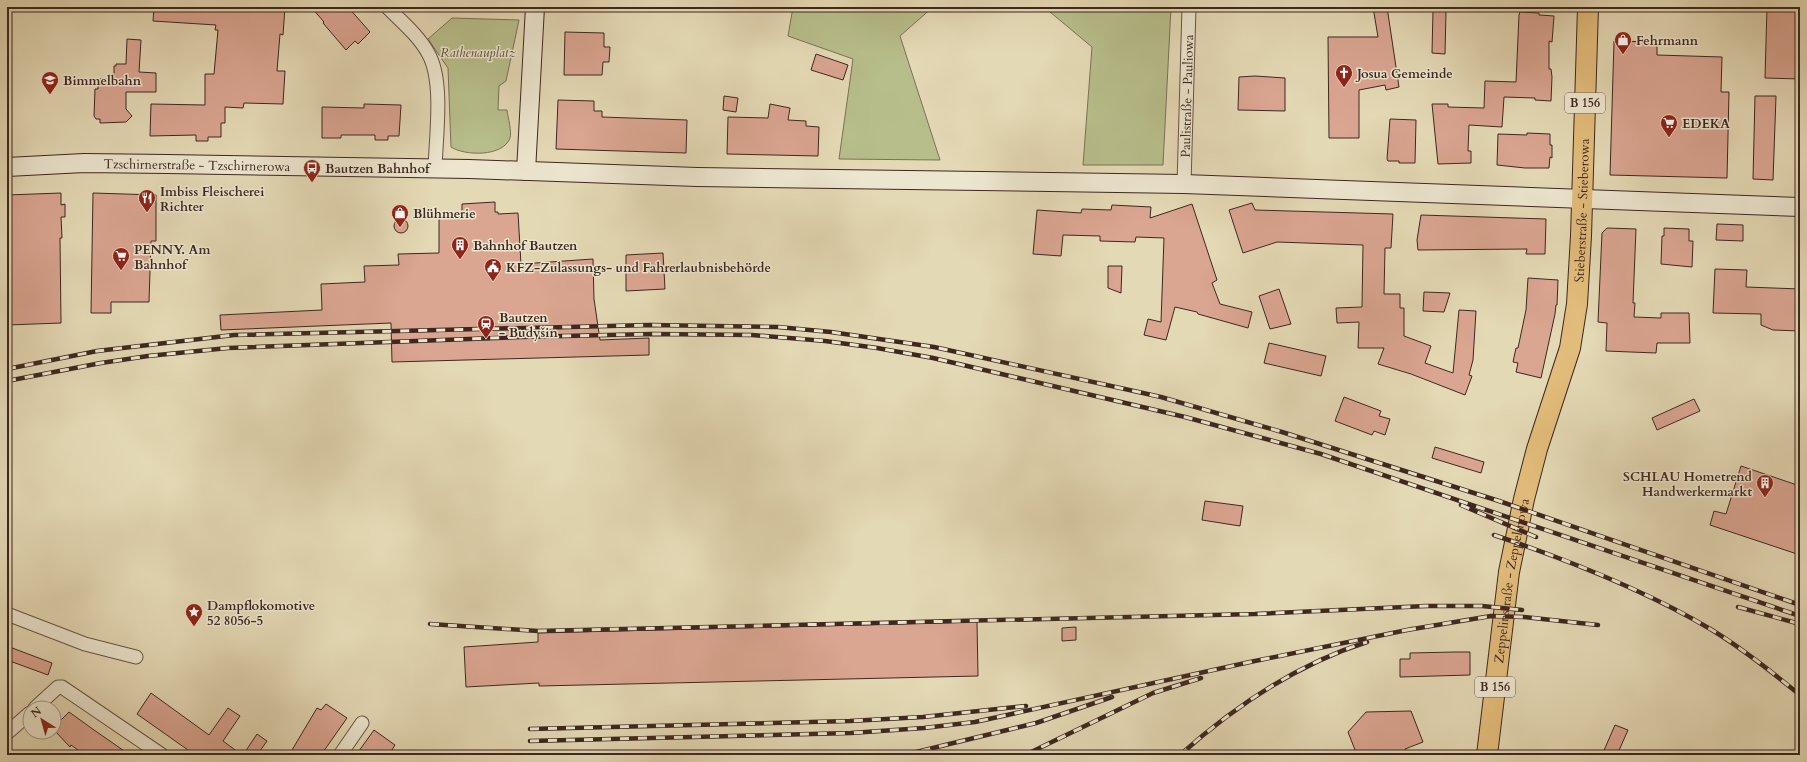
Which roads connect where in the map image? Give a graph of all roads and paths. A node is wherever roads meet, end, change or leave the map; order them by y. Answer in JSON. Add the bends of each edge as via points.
{"nodes":[{"id":1,"x":387,"y":7,"type":"edge"},
{"id":2,"x":535,"y":7,"type":"edge"},
{"id":3,"x":1188,"y":7,"type":"edge"},
{"id":4,"x":1588,"y":7,"type":"edge"},
{"id":5,"x":7,"y":167,"type":"edge"},
{"id":6,"x":435,"y":168,"type":"junction"},
{"id":7,"x":526,"y":171,"type":"junction"},
{"id":8,"x":1184,"y":184,"type":"junction"},
{"id":9,"x":1583,"y":200,"type":"junction"},
{"id":10,"x":1800,"y":207,"type":"edge"},
{"id":11,"x":1551,"y":410,"type":"joint"},
{"id":12,"x":7,"y":614,"type":"edge"},
{"id":13,"x":136,"y":657,"type":"dead end"},
{"id":14,"x":44,"y":700,"type":"edge"},
{"id":15,"x":22,"y":720,"type":"edge"},
{"id":16,"x":362,"y":723,"type":"dead end"},
{"id":17,"x":7,"y":733,"type":"edge"},
{"id":18,"x":162,"y":755,"type":"edge"},
{"id":19,"x":340,"y":755,"type":"edge"},
{"id":20,"x":1487,"y":755,"type":"edge"}],
"edges":[{"from":1,"to":6,"type":"street","via":[[421,43],[433,62],[438,82]]},
{"from":2,"to":7,"type":"street"},
{"from":3,"to":8,"type":"street","name":"Paulistraße - Pauliowa"},
{"from":4,"to":9,"type":"main road","name":"Stieberstraße - Stieberowa","number":"B 156"},
{"from":5,"to":6,"type":"street","name":"Tzschirnerstraße - Tzschirnerowa","via":[[84,163]]},
{"from":6,"to":7,"type":"street","name":"Tzschirnerstraße - Tzschirnerowa"},
{"from":7,"to":8,"type":"street","name":"Tzschirnerstraße - Tzschirnerowa","via":[[704,177]]},
{"from":8,"to":9,"type":"street","name":"Tzschirnerstraße - Tzschirnerowa"},
{"from":9,"to":10,"type":"street","name":"Tzschirnerstraße - Tzschirnerowa"},
{"from":9,"to":11,"type":"main road","name":"Stieberstraße - Stieberowa","number":"B 156","via":[[1576,311],[1570,348]]},
{"from":11,"to":20,"type":"main road","name":"Zeppelinstraße - Zeppelinowa","number":"B 156","via":[[1537,449],[1524,499],[1509,572]]},
{"from":12,"to":13,"type":"street","via":[[85,644]]},
{"from":14,"to":18,"type":"street","via":[[58,687],[62,687]]},
{"from":15,"to":17,"type":"street"},
{"from":16,"to":19,"type":"street"}]}
